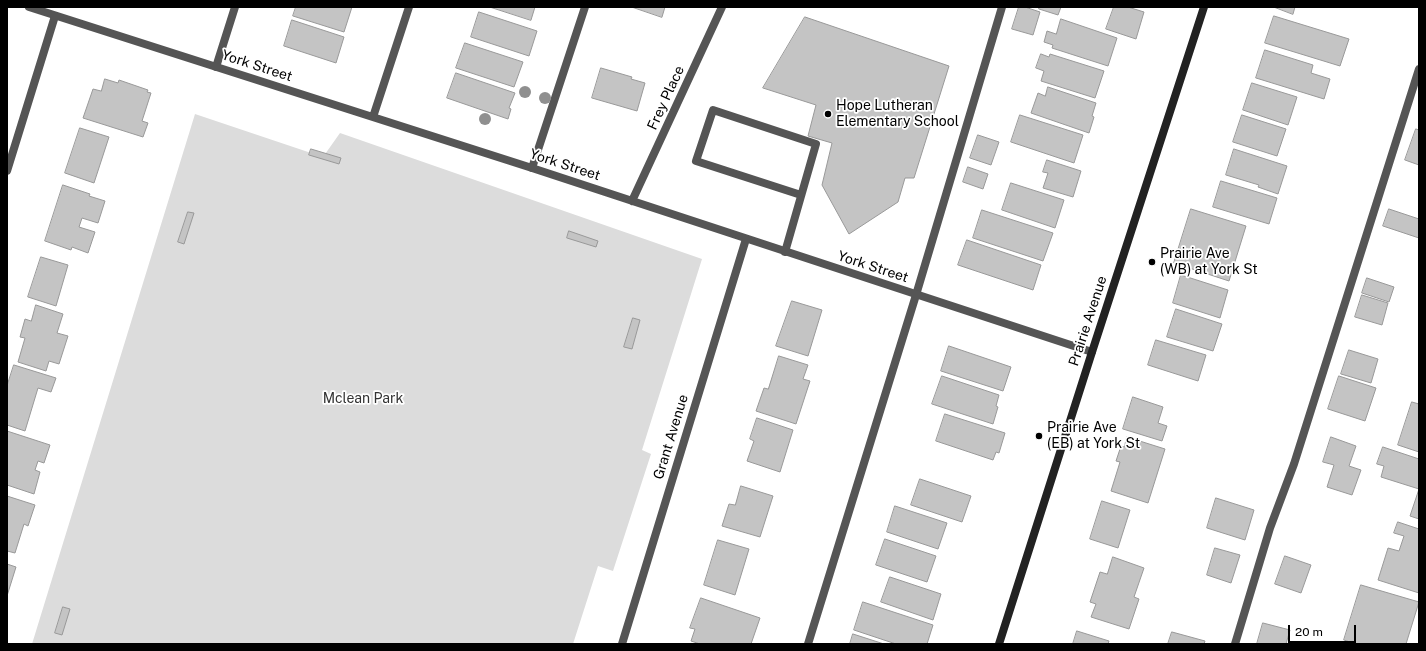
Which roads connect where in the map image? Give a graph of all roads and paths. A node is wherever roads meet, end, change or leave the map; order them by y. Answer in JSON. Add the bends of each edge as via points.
{"nodes":[{"id":1,"x":29,"y":7,"type":"edge"},
{"id":2,"x":234,"y":7,"type":"edge"},
{"id":3,"x":409,"y":7,"type":"edge"},
{"id":4,"x":585,"y":7,"type":"edge"},
{"id":5,"x":722,"y":7,"type":"edge"},
{"id":6,"x":1002,"y":7,"type":"edge"},
{"id":7,"x":1204,"y":7,"type":"edge"},
{"id":8,"x":55,"y":16,"type":"junction"},
{"id":9,"x":216,"y":67,"type":"junction"},
{"id":10,"x":1419,"y":69,"type":"edge"},
{"id":11,"x":373,"y":117,"type":"junction"},
{"id":12,"x":532,"y":168,"type":"junction"},
{"id":13,"x":7,"y":171,"type":"edge"},
{"id":14,"x":801,"y":195,"type":"junction"},
{"id":15,"x":632,"y":201,"type":"junction"},
{"id":16,"x":746,"y":238,"type":"junction"},
{"id":17,"x":785,"y":252,"type":"junction"},
{"id":18,"x":916,"y":295,"type":"junction"},
{"id":19,"x":1092,"y":352,"type":"junction"},
{"id":20,"x":622,"y":644,"type":"edge"},
{"id":21,"x":808,"y":644,"type":"edge"},
{"id":22,"x":999,"y":644,"type":"edge"},
{"id":23,"x":1236,"y":644,"type":"edge"}],
"edges":[{"from":1,"to":8,"type":"street","name":"York Street"},
{"from":2,"to":9,"type":"street"},
{"from":3,"to":11,"type":"street"},
{"from":4,"to":12,"type":"street"},
{"from":5,"to":15,"type":"street","name":"Frey Place"},
{"from":6,"to":18,"type":"street"},
{"from":7,"to":19,"type":"main road","name":"Prairie Avenue"},
{"from":8,"to":9,"type":"street","name":"York Street"},
{"from":8,"to":13,"type":"street"},
{"from":9,"to":11,"type":"street","name":"York Street"},
{"from":10,"to":23,"type":"street","via":[[1294,464],[1270,528]]},
{"from":11,"to":12,"type":"street","name":"York Street"},
{"from":12,"to":15,"type":"street","name":"York Street"},
{"from":14,"to":14,"type":"street","via":[[696,161],[713,110],[816,144]]},
{"from":14,"to":17,"type":"street"},
{"from":15,"to":16,"type":"street","name":"York Street"},
{"from":16,"to":17,"type":"street","name":"York Street"},
{"from":16,"to":20,"type":"street","name":"Grant Avenue"},
{"from":17,"to":18,"type":"street","name":"York Street"},
{"from":18,"to":19,"type":"street","name":"York Street"},
{"from":18,"to":21,"type":"street"},
{"from":19,"to":22,"type":"main road","name":"Prairie Avenue"}]}
